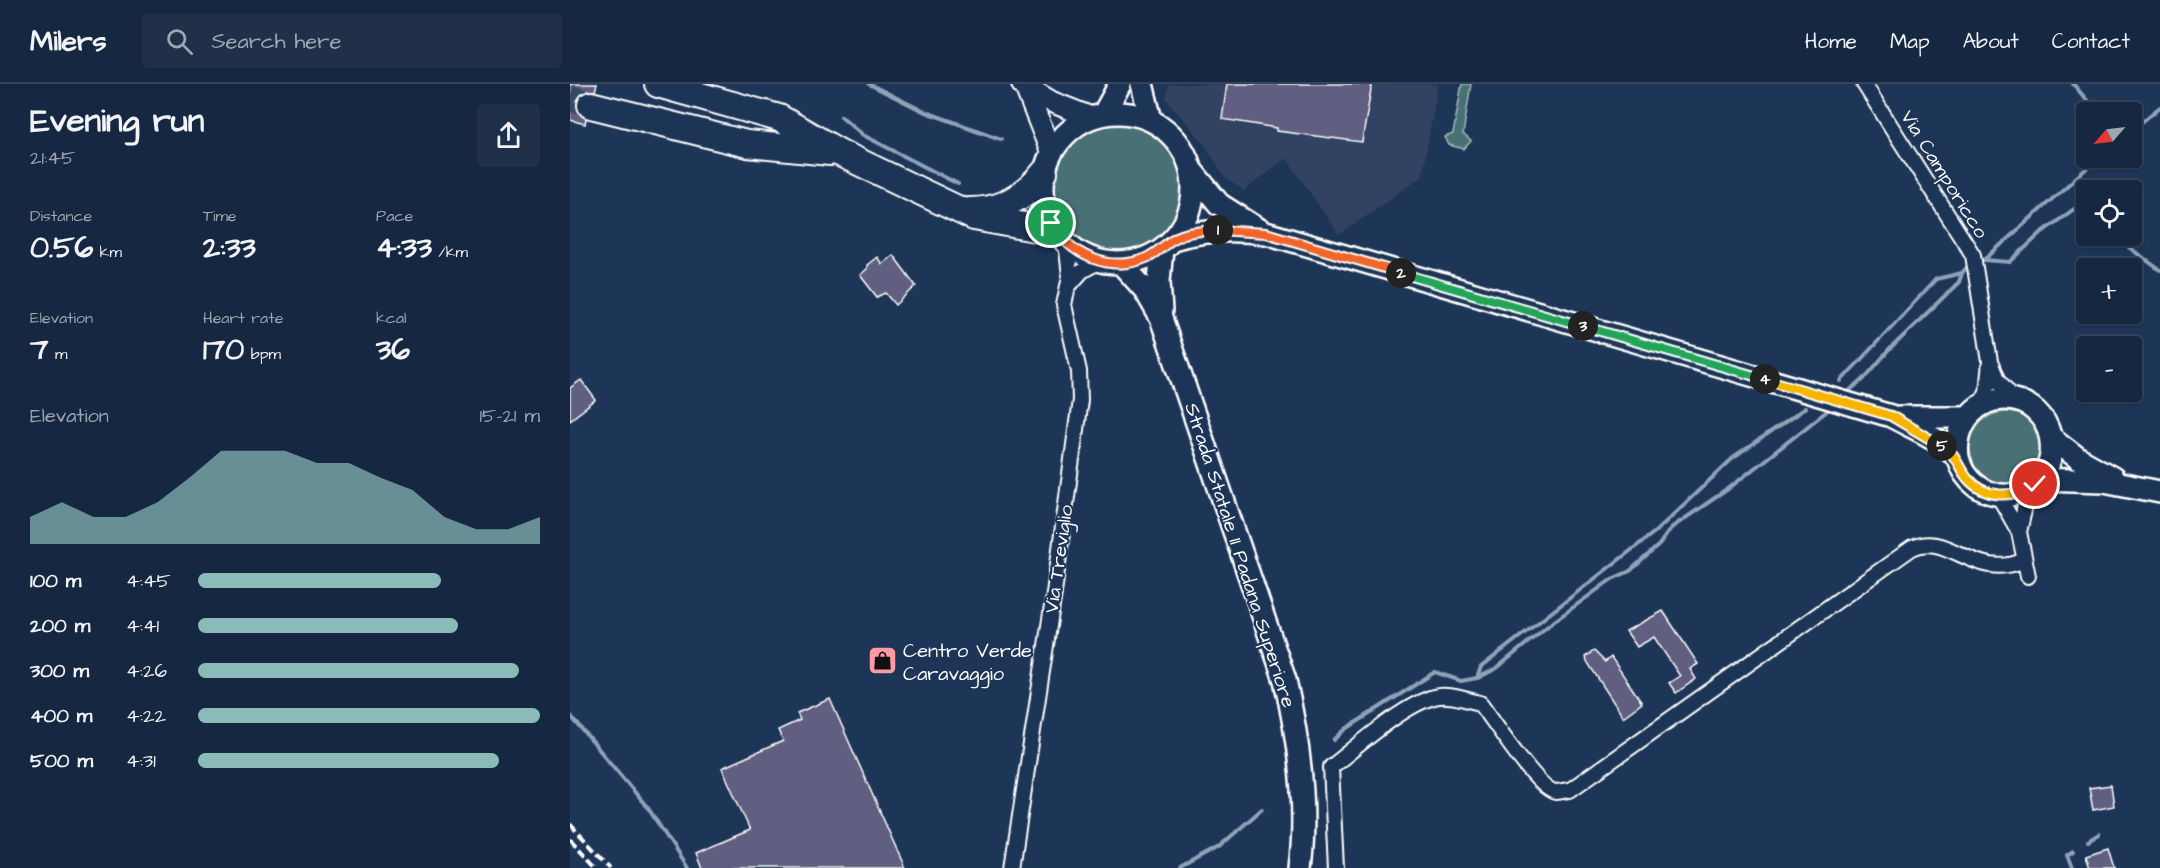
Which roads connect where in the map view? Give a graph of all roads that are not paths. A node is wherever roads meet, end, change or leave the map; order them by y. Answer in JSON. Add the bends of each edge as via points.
{"nodes":[{"id":1,"x":658,"y":84,"type":"edge"},
{"id":2,"x":1120,"y":84,"type":"edge"},
{"id":3,"x":1142,"y":84,"type":"edge"},
{"id":4,"x":1864,"y":84,"type":"edge"},
{"id":5,"x":1024,"y":86,"type":"edge"},
{"id":6,"x":591,"y":105,"type":"tunnel mouth"},
{"id":7,"x":1097,"y":115,"type":"junction"},
{"id":8,"x":1151,"y":120,"type":"junction"},
{"id":9,"x":840,"y":153,"type":"junction"},
{"id":10,"x":1047,"y":163,"type":"junction"},
{"id":11,"x":1191,"y":170,"type":"junction"},
{"id":12,"x":961,"y":211,"type":"junction"},
{"id":13,"x":1266,"y":233,"type":"junction"},
{"id":14,"x":1061,"y":237,"type":"junction"},
{"id":15,"x":1168,"y":244,"type":"junction"},
{"id":16,"x":1110,"y":262,"type":"junction"},
{"id":17,"x":1068,"y":287,"type":"junction"},
{"id":18,"x":1161,"y":318,"type":"junction"},
{"id":19,"x":1990,"y":362,"type":"junction"},
{"id":20,"x":2015,"y":400,"type":"junction"},
{"id":21,"x":1973,"y":411,"type":"junction"},
{"id":22,"x":1891,"y":416,"type":"junction"},
{"id":23,"x":2052,"y":438,"type":"junction"},
{"id":24,"x":1958,"y":458,"type":"junction"},
{"id":25,"x":2125,"y":483,"type":"junction"},
{"id":26,"x":2035,"y":484,"type":"junction"},
{"id":27,"x":2160,"y":492,"type":"edge"},
{"id":28,"x":1998,"y":495,"type":"junction"},
{"id":29,"x":2019,"y":532,"type":"junction"},
{"id":30,"x":2024,"y":560,"type":"junction"},
{"id":31,"x":2028,"y":576,"type":"dead end"},
{"id":32,"x":1012,"y":868,"type":"edge"},
{"id":33,"x":1300,"y":868,"type":"edge"},
{"id":34,"x":1336,"y":868,"type":"edge"}],
"edges":[{"from":1,"to":9,"type":"highway","via":[[779,118]]},
{"from":2,"to":7,"type":"main road"},
{"from":3,"to":8,"type":"main road"},
{"from":4,"to":19,"type":"street","name":"Via Camporicco","via":[[1973,255]]},
{"from":5,"to":7,"type":"main road"},
{"from":5,"to":10,"type":"main road"},
{"from":6,"to":9,"type":"highway","via":[[747,144]]},
{"from":7,"to":8,"type":"main road","via":[[1125,113]]},
{"from":7,"to":10,"type":"main road","via":[[1064,135]]},
{"from":8,"to":11,"type":"main road","via":[[1178,143]]},
{"from":9,"to":12,"type":"highway"},
{"from":10,"to":12,"type":"highway","via":[[1029,190],[1010,202],[986,210]]},
{"from":10,"to":14,"type":"main road","via":[[1044,204]]},
{"from":11,"to":13,"type":"main road","via":[[1219,204]]},
{"from":11,"to":15,"type":"main road","via":[[1192,201],[1185,221]]},
{"from":12,"to":14,"type":"highway"},
{"from":13,"to":15,"type":"main road","via":[[1215,230]]},
{"from":13,"to":22,"type":"main road"},
{"from":14,"to":16,"type":"main road","via":[[1082,254]]},
{"from":14,"to":17,"type":"street","name":"Via Treviglio","via":[[1070,265]]},
{"from":15,"to":16,"type":"main road","via":[[1147,258]]},
{"from":15,"to":18,"type":"main road","name":"Strada Statale 11 Padana Superiore","via":[[1159,281]]},
{"from":16,"to":17,"type":"street","via":[[1082,271]]},
{"from":16,"to":18,"type":"main road","name":"Strada Statale 11 Padana Superiore","via":[[1145,290]]},
{"from":17,"to":32,"type":"street","name":"Via Treviglio","via":[[1064,305],[1079,371],[1080,400]]},
{"from":18,"to":33,"type":"main road","name":"Strada Statale 11 Padana Superiore","via":[[1285,680],[1298,736]]},
{"from":19,"to":20,"type":"street","name":"Via Camporicco","via":[[1997,379]]},
{"from":19,"to":21,"type":"street","name":"Via Camporicco","via":[[1987,392]]},
{"from":20,"to":21,"type":"main road","via":[[1997,399]]},
{"from":20,"to":23,"type":"main road","via":[[2039,414]]},
{"from":21,"to":22,"type":"main road"},
{"from":21,"to":24,"type":"main road","via":[[1957,441]]},
{"from":22,"to":24,"type":"main road"},
{"from":23,"to":25,"type":"main road","via":[[2079,459]]},
{"from":23,"to":26,"type":"main road","via":[[2052,455]]},
{"from":24,"to":28,"type":"main road","via":[[1974,485]]},
{"from":25,"to":26,"type":"main road","via":[[2084,479]]},
{"from":25,"to":27,"type":"main road"},
{"from":26,"to":28,"type":"main road","via":[[2015,494]]},
{"from":26,"to":29,"type":"street"},
{"from":28,"to":29,"type":"street"},
{"from":29,"to":30,"type":"street"},
{"from":30,"to":31,"type":"street"},
{"from":30,"to":34,"type":"street","via":[[2012,566],[1990,567],[1936,545],[1912,548],[1569,790],[1555,792],[1544,786],[1480,703],[1435,697],[1410,708],[1331,767]]}]}
